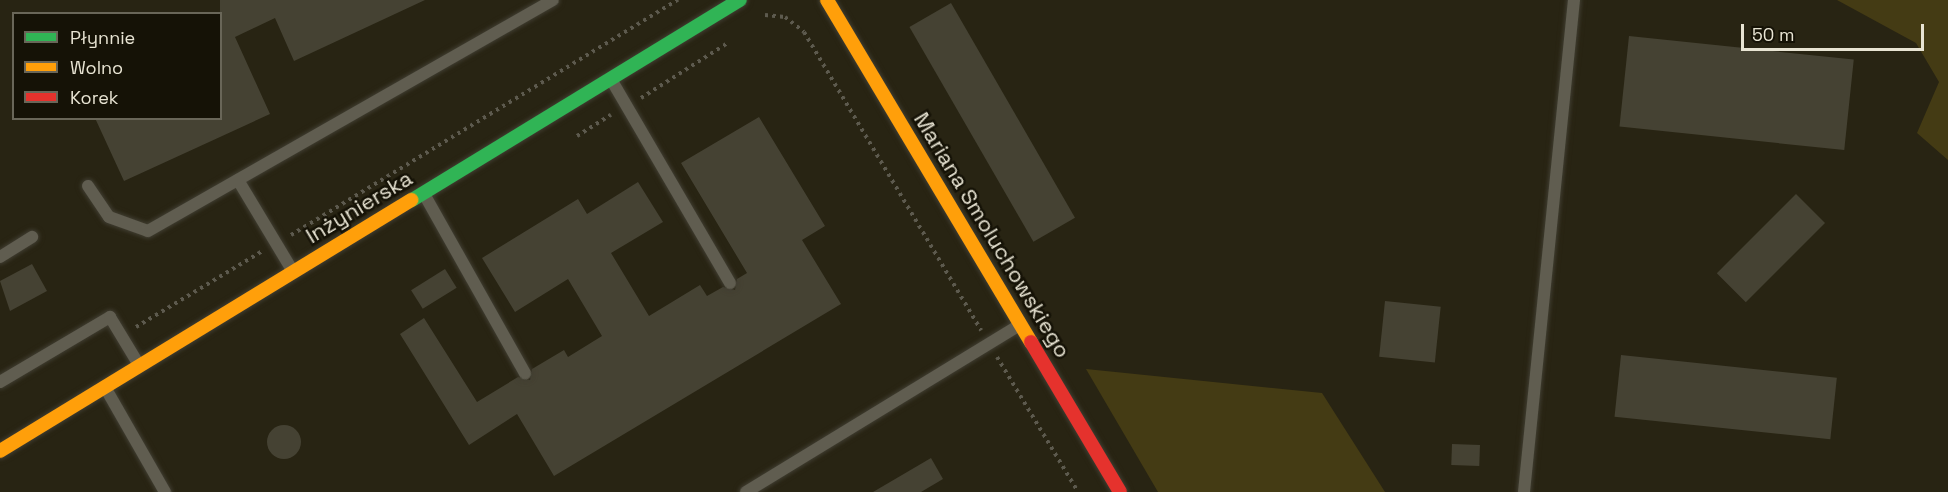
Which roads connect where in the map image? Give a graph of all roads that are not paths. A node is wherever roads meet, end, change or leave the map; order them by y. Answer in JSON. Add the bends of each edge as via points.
{"nodes":[{"id":1,"x":553,"y":0,"type":"edge"},
{"id":2,"x":740,"y":0,"type":"edge"},
{"id":3,"x":827,"y":0,"type":"edge"},
{"id":4,"x":1574,"y":0,"type":"edge"},
{"id":5,"x":612,"y":80,"type":"junction"},
{"id":6,"x":238,"y":180,"type":"junction"},
{"id":7,"x":88,"y":186,"type":"dead end"},
{"id":8,"x":423,"y":193,"type":"junction"},
{"id":9,"x":33,"y":237,"type":"dead end"},
{"id":10,"x":0,"y":257,"type":"edge"},
{"id":11,"x":293,"y":272,"type":"junction"},
{"id":12,"x":730,"y":283,"type":"dead end"},
{"id":13,"x":1021,"y":325,"type":"junction"},
{"id":14,"x":139,"y":364,"type":"junction"},
{"id":15,"x":525,"y":373,"type":"dead end"},
{"id":16,"x":0,"y":382,"type":"edge"},
{"id":17,"x":104,"y":386,"type":"junction"},
{"id":18,"x":0,"y":451,"type":"edge"},
{"id":19,"x":165,"y":492,"type":"edge"},
{"id":20,"x":746,"y":492,"type":"edge"},
{"id":21,"x":1120,"y":492,"type":"edge"},
{"id":22,"x":1524,"y":492,"type":"edge"}],
"edges":[{"from":1,"to":6,"type":"lane"},
{"from":2,"to":5,"type":"street","name":"Inżynierska"},
{"from":3,"to":13,"type":"street","name":"Mariana Smoluchowskiego"},
{"from":4,"to":22,"type":"lane"},
{"from":5,"to":8,"type":"street","name":"Inżynierska"},
{"from":5,"to":12,"type":"lane"},
{"from":6,"to":7,"type":"lane","via":[[148,231],[109,216]]},
{"from":6,"to":11,"type":"lane"},
{"from":8,"to":11,"type":"street","name":"Inżynierska"},
{"from":8,"to":15,"type":"lane"},
{"from":9,"to":10,"type":"lane"},
{"from":11,"to":14,"type":"street","name":"Inżynierska"},
{"from":13,"to":20,"type":"lane"},
{"from":13,"to":21,"type":"street","name":"Mariana Smoluchowskiego"},
{"from":14,"to":16,"type":"lane","via":[[110,317]]},
{"from":14,"to":17,"type":"street","name":"Inżynierska"},
{"from":17,"to":18,"type":"street","name":"Inżynierska"},
{"from":17,"to":19,"type":"lane"}]}
